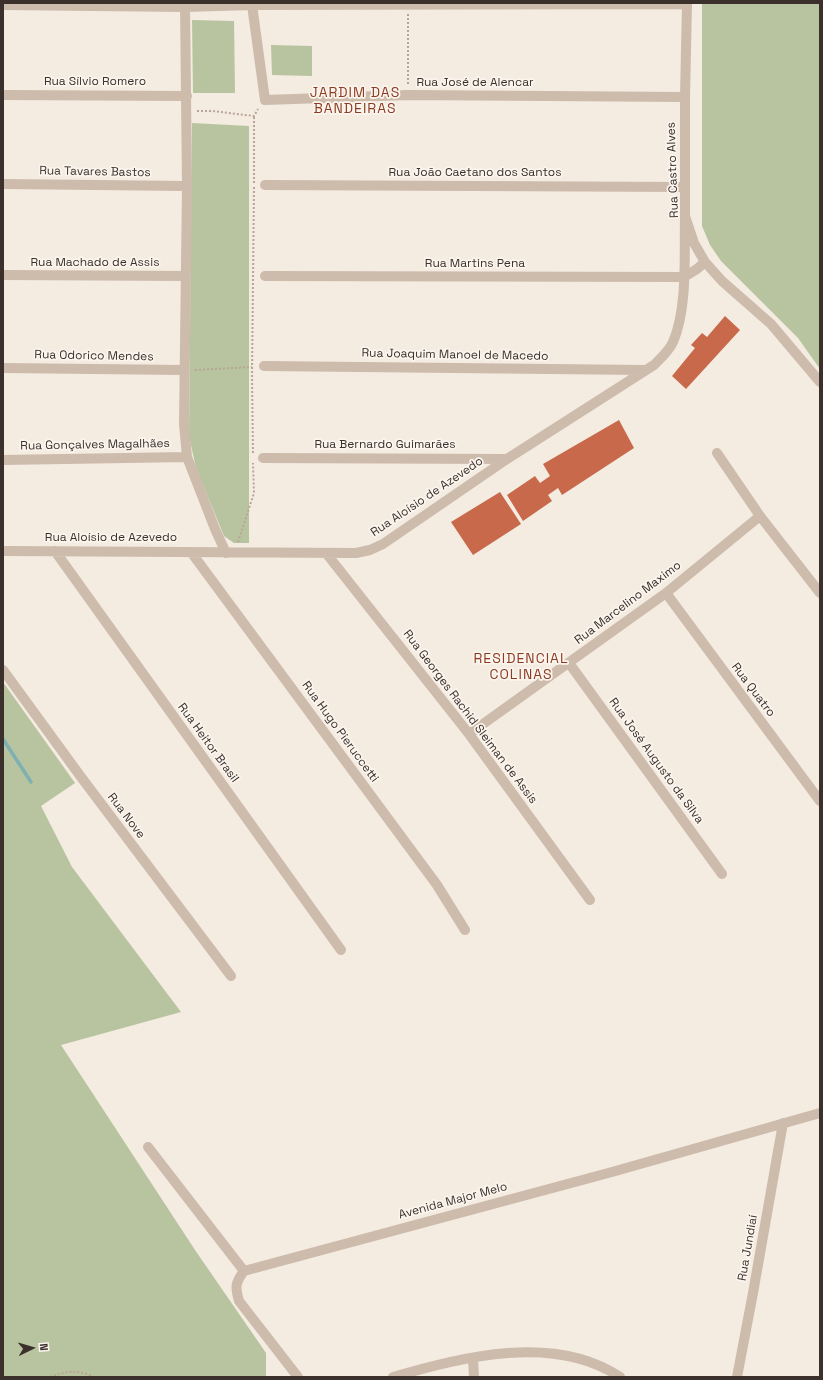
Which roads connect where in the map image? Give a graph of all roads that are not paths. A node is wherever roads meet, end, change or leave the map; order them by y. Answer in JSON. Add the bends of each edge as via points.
{"nodes":[{"id":1,"x":687,"y":4,"type":"edge"},
{"id":2,"x":185,"y":5,"type":"edge"},
{"id":3,"x":252,"y":5,"type":"junction"},
{"id":4,"x":3,"y":6,"type":"edge"},
{"id":5,"x":3,"y":95,"type":"edge"},
{"id":6,"x":187,"y":96,"type":"junction"},
{"id":7,"x":685,"y":97,"type":"junction"},
{"id":8,"x":3,"y":184,"type":"edge"},
{"id":9,"x":265,"y":185,"type":"dead end"},
{"id":10,"x":187,"y":186,"type":"junction"},
{"id":11,"x":685,"y":187,"type":"junction"},
{"id":12,"x":685,"y":216,"type":"junction"},
{"id":13,"x":705,"y":262,"type":"junction"},
{"id":14,"x":3,"y":275,"type":"edge"},
{"id":15,"x":186,"y":276,"type":"junction"},
{"id":16,"x":265,"y":276,"type":"dead end"},
{"id":17,"x":684,"y":277,"type":"junction"},
{"id":18,"x":264,"y":366,"type":"road end"},
{"id":19,"x":3,"y":368,"type":"edge"},
{"id":20,"x":184,"y":370,"type":"junction"},
{"id":21,"x":645,"y":370,"type":"junction"},
{"id":22,"x":820,"y":382,"type":"edge"},
{"id":23,"x":717,"y":453,"type":"dead end"},
{"id":24,"x":187,"y":457,"type":"junction"},
{"id":25,"x":256,"y":458,"type":"road end"},
{"id":26,"x":507,"y":459,"type":"junction"},
{"id":27,"x":3,"y":460,"type":"edge"},
{"id":28,"x":760,"y":516,"type":"junction"},
{"id":29,"x":3,"y":551,"type":"edge"},
{"id":30,"x":55,"y":551,"type":"junction"},
{"id":31,"x":191,"y":552,"type":"junction"},
{"id":32,"x":230,"y":553,"type":"junction"},
{"id":33,"x":326,"y":553,"type":"junction"},
{"id":34,"x":820,"y":592,"type":"edge"},
{"id":35,"x":666,"y":593,"type":"junction"},
{"id":36,"x":570,"y":663,"type":"junction"},
{"id":37,"x":3,"y":670,"type":"edge"},
{"id":38,"x":469,"y":734,"type":"junction"},
{"id":39,"x":820,"y":802,"type":"edge"},
{"id":40,"x":722,"y":874,"type":"dead end"},
{"id":41,"x":590,"y":900,"type":"dead end"},
{"id":42,"x":465,"y":930,"type":"dead end"},
{"id":43,"x":341,"y":950,"type":"dead end"},
{"id":44,"x":231,"y":976,"type":"dead end"},
{"id":45,"x":820,"y":1113,"type":"edge"},
{"id":46,"x":783,"y":1123,"type":"junction"},
{"id":47,"x":148,"y":1148,"type":"dead end"},
{"id":48,"x":244,"y":1271,"type":"junction"},
{"id":49,"x":473,"y":1358,"type":"junction"},
{"id":50,"x":298,"y":1377,"type":"edge"},
{"id":51,"x":393,"y":1377,"type":"edge"},
{"id":52,"x":474,"y":1377,"type":"edge"},
{"id":53,"x":620,"y":1377,"type":"edge"},
{"id":54,"x":737,"y":1377,"type":"edge"}],
"edges":[{"from":1,"to":3,"type":"street"},
{"from":1,"to":7,"type":"street","name":"Rua Castro Alves"},
{"from":2,"to":3,"type":"street"},
{"from":2,"to":4,"type":"street"},
{"from":2,"to":6,"type":"street"},
{"from":3,"to":7,"type":"street","name":"Rua José de Alencar","via":[[265,100],[408,95]]},
{"from":5,"to":6,"type":"street","name":"Rua Sílvio Romero"},
{"from":6,"to":10,"type":"street"},
{"from":7,"to":11,"type":"street","name":"Rua Castro Alves"},
{"from":8,"to":10,"type":"street","name":"Rua Tavares Bastos"},
{"from":9,"to":11,"type":"street","name":"Rua João Caetano dos Santos"},
{"from":10,"to":15,"type":"street"},
{"from":11,"to":12,"type":"street","name":"Rua Castro Alves"},
{"from":12,"to":13,"type":"street","name":"Rua Castro Alves","via":[[694,243]]},
{"from":12,"to":17,"type":"street","name":"Rua Aloísio de Azevedo"},
{"from":13,"to":17,"type":"street"},
{"from":13,"to":22,"type":"street","name":"Rua Castro Alves","via":[[722,282],[771,324]]},
{"from":14,"to":15,"type":"street","name":"Rua Machado de Assis"},
{"from":15,"to":20,"type":"street"},
{"from":16,"to":17,"type":"street","name":"Rua Martins Pena"},
{"from":17,"to":21,"type":"street","name":"Rua Aloísio de Azevedo","via":[[682,310],[672,343],[666,354],[654,366]]},
{"from":18,"to":21,"type":"street","name":"Rua Joaquim Manoel de Macedo"},
{"from":19,"to":20,"type":"street","name":"Rua Odorico Mendes"},
{"from":20,"to":24,"type":"street"},
{"from":21,"to":26,"type":"street","name":"Rua Aloísio de Azevedo"},
{"from":23,"to":28,"type":"street"},
{"from":24,"to":27,"type":"street","name":"Rua Gonçalves Magalhães"},
{"from":24,"to":32,"type":"street","via":[[212,522]]},
{"from":25,"to":26,"type":"street","name":"Rua Bernardo Guimarães"},
{"from":26,"to":33,"type":"street","name":"Rua Aloísio de Azevedo","via":[[383,544],[356,553]]},
{"from":28,"to":34,"type":"street"},
{"from":28,"to":35,"type":"street","name":"Rua Marcelino Maximo"},
{"from":29,"to":30,"type":"street","name":"Rua Aloísio de Azevedo"},
{"from":30,"to":31,"type":"street","name":"Rua Aloísio de Azevedo"},
{"from":30,"to":43,"type":"street","name":"Rua Heitor Brasil"},
{"from":31,"to":32,"type":"street","name":"Rua Aloísio de Azevedo"},
{"from":31,"to":42,"type":"street","name":"Rua Hugo Pieruccetti","via":[[437,885]]},
{"from":32,"to":33,"type":"street","name":"Rua Aloísio de Azevedo"},
{"from":33,"to":38,"type":"street","name":"Rua Georges Rachid Sleiman de Assis"},
{"from":35,"to":36,"type":"street","name":"Rua Marcelino Maximo"},
{"from":35,"to":39,"type":"street","name":"Rua Quatro"},
{"from":36,"to":38,"type":"street","name":"Rua Marcelino Maximo"},
{"from":36,"to":40,"type":"street","name":"Rua José Augusto da Silva"},
{"from":37,"to":44,"type":"street","name":"Rua Nove"},
{"from":38,"to":41,"type":"street","name":"Rua Georges Rachid Sleiman de Assis"},
{"from":45,"to":46,"type":"street","name":"Avenida Major Melo"},
{"from":46,"to":48,"type":"street","name":"Avenida Major Melo"},
{"from":46,"to":54,"type":"street","name":"Rua Jundiaí"},
{"from":47,"to":48,"type":"street"},
{"from":48,"to":50,"type":"street","via":[[237,1282],[239,1301]]},
{"from":49,"to":51,"type":"street"},
{"from":49,"to":52,"type":"street"},
{"from":49,"to":53,"type":"street","via":[[511,1352],[540,1352],[593,1364]]}]}
